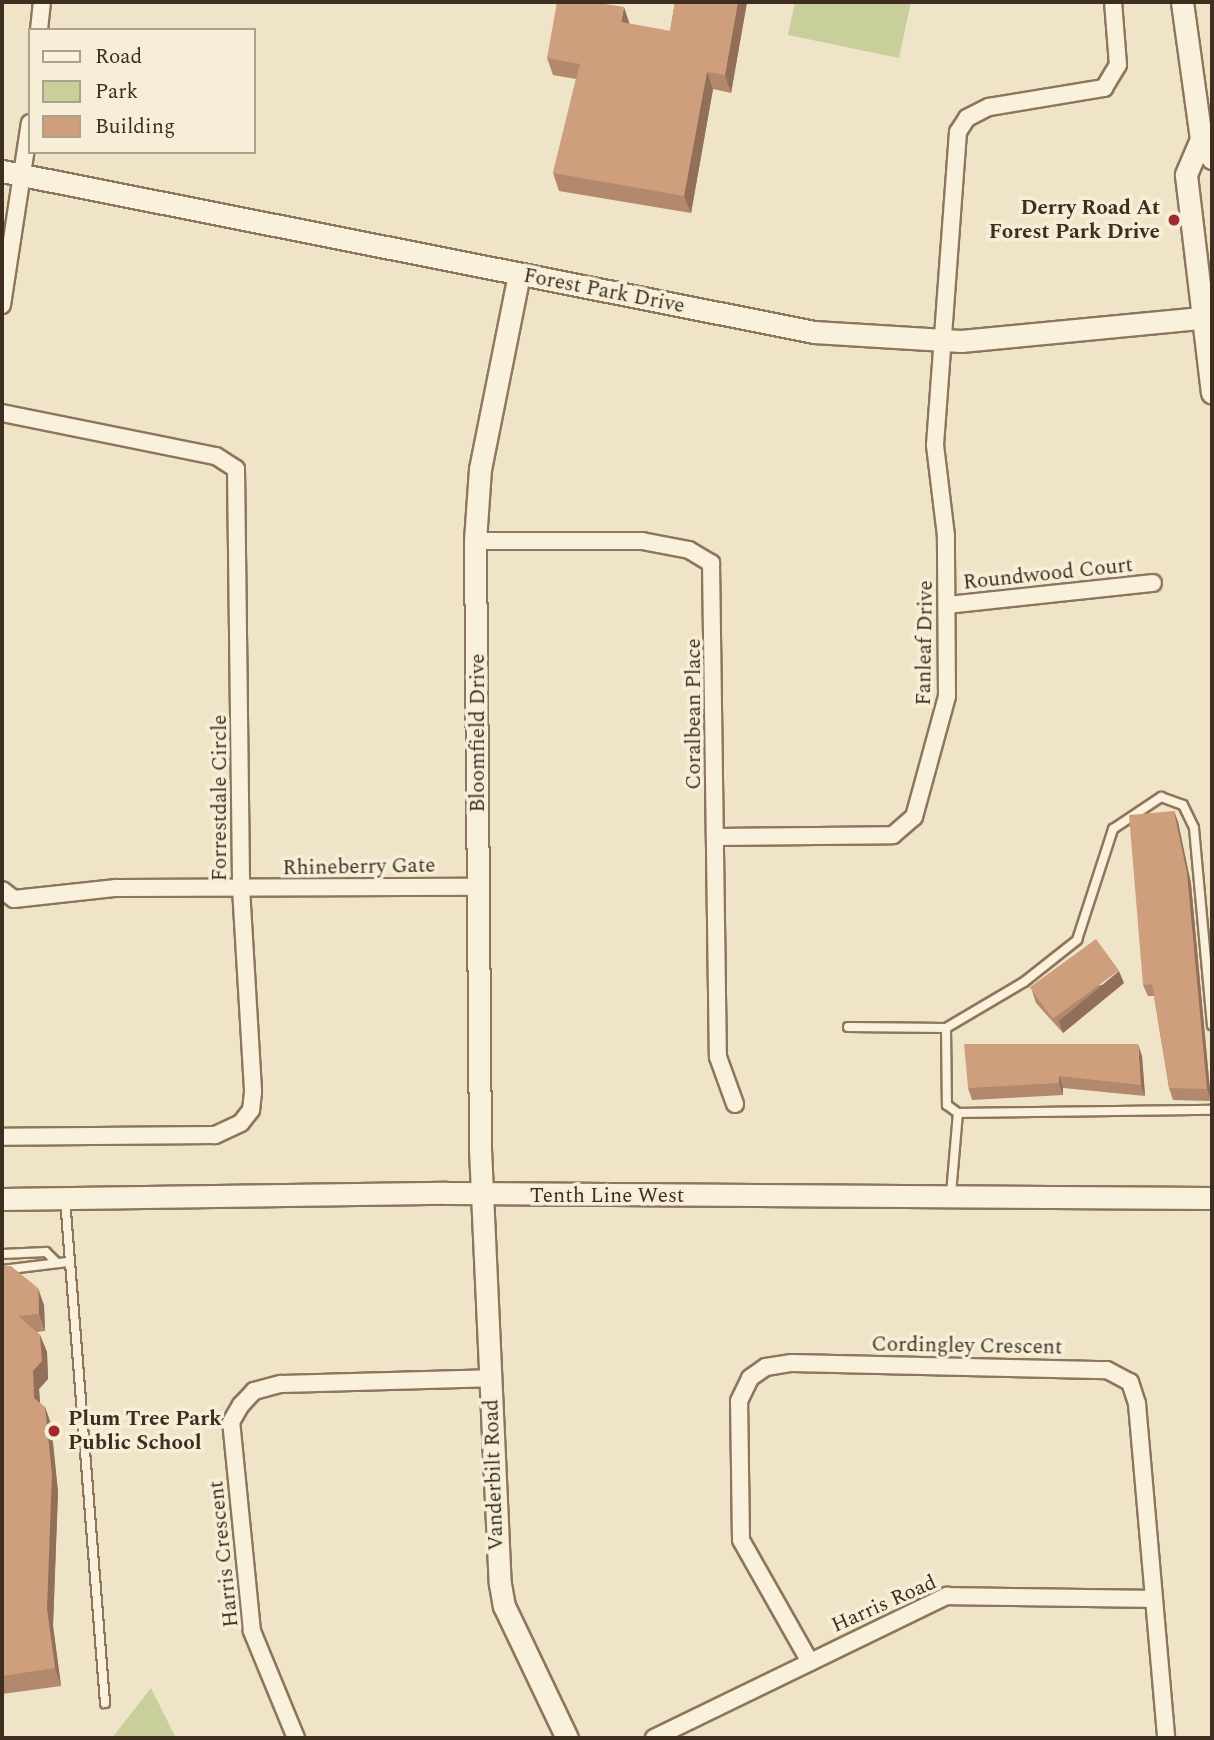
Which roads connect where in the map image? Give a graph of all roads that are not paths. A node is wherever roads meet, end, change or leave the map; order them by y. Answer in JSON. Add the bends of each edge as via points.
{"nodes":[{"id":1,"x":42,"y":2,"type":"edge"},
{"id":2,"x":1113,"y":2,"type":"edge"},
{"id":3,"x":1182,"y":2,"type":"edge"},
{"id":4,"x":39,"y":28,"type":"edge"},
{"id":5,"x":1201,"y":139,"type":"junction"},
{"id":6,"x":28,"y":140,"type":"edge"},
{"id":7,"x":1212,"y":158,"type":"edge"},
{"id":8,"x":2,"y":171,"type":"edge"},
{"id":9,"x":24,"y":175,"type":"junction"},
{"id":10,"x":519,"y":274,"type":"junction"},
{"id":11,"x":2,"y":305,"type":"edge"},
{"id":12,"x":1208,"y":317,"type":"edge"},
{"id":13,"x":939,"y":342,"type":"junction"},
{"id":14,"x":1212,"y":392,"type":"edge"},
{"id":15,"x":2,"y":413,"type":"edge"},
{"id":16,"x":475,"y":541,"type":"junction"},
{"id":17,"x":1153,"y":583,"type":"dead end"},
{"id":18,"x":947,"y":605,"type":"junction"},
{"id":19,"x":715,"y":837,"type":"junction"},
{"id":20,"x":478,"y":887,"type":"junction"},
{"id":21,"x":241,"y":888,"type":"junction"},
{"id":22,"x":2,"y":890,"type":"edge"},
{"id":23,"x":1212,"y":1025,"type":"edge"},
{"id":24,"x":848,"y":1027,"type":"dead end"},
{"id":25,"x":946,"y":1028,"type":"junction"},
{"id":26,"x":734,"y":1104,"type":"dead end"},
{"id":27,"x":1212,"y":1110,"type":"edge"},
{"id":28,"x":958,"y":1113,"type":"junction"},
{"id":29,"x":2,"y":1137,"type":"edge"},
{"id":30,"x":951,"y":1194,"type":"junction"},
{"id":31,"x":481,"y":1196,"type":"junction"},
{"id":32,"x":1212,"y":1198,"type":"edge"},
{"id":33,"x":2,"y":1199,"type":"edge"},
{"id":34,"x":65,"y":1199,"type":"junction"},
{"id":35,"x":2,"y":1254,"type":"edge"},
{"id":36,"x":56,"y":1262,"type":"junction"},
{"id":37,"x":68,"y":1262,"type":"junction"},
{"id":38,"x":2,"y":1270,"type":"edge"},
{"id":39,"x":490,"y":1378,"type":"junction"},
{"id":40,"x":1151,"y":1599,"type":"junction"},
{"id":41,"x":810,"y":1662,"type":"junction"},
{"id":42,"x":105,"y":1703,"type":"dead end"},
{"id":43,"x":296,"y":1738,"type":"edge"},
{"id":44,"x":567,"y":1738,"type":"edge"},
{"id":45,"x":654,"y":1738,"type":"edge"},
{"id":46,"x":1166,"y":1738,"type":"edge"}],
"edges":[{"from":1,"to":4,"type":"street"},
{"from":2,"to":13,"type":"street","name":"Fanleaf Drive","via":[[1118,65],[1104,88],[1089,95],[989,107],[961,125]]},
{"from":3,"to":5,"type":"street"},
{"from":5,"to":7,"type":"street"},
{"from":5,"to":12,"type":"street","via":[[1186,175]]},
{"from":6,"to":9,"type":"street"},
{"from":8,"to":9,"type":"street","name":"Forest Park Drive"},
{"from":9,"to":10,"type":"street","name":"Forest Park Drive"},
{"from":9,"to":11,"type":"street"},
{"from":10,"to":13,"type":"street","name":"Forest Park Drive","via":[[814,332]]},
{"from":10,"to":16,"type":"street","name":"Bloomfield Drive","via":[[480,469]]},
{"from":12,"to":13,"type":"street","name":"Forest Park Drive"},
{"from":12,"to":14,"type":"street"},
{"from":13,"to":18,"type":"street","name":"Fanleaf Drive","via":[[935,446]]},
{"from":15,"to":21,"type":"street","name":"Forrestdale Circle","via":[[216,456],[236,469]]},
{"from":16,"to":19,"type":"street","name":"Coralbean Place","via":[[642,541],[689,550],[711,564]]},
{"from":16,"to":20,"type":"street","name":"Bloomfield Drive"},
{"from":17,"to":18,"type":"street","name":"Roundwood Court"},
{"from":18,"to":19,"type":"street","name":"Fanleaf Drive","via":[[942,733],[908,828],[893,835]]},
{"from":19,"to":26,"type":"street","name":"Coralbean Place","via":[[718,1057]]},
{"from":20,"to":21,"type":"street","name":"Rhineberry Gate"},
{"from":20,"to":31,"type":"street","name":"Bloomfield Drive"},
{"from":21,"to":22,"type":"street","name":"Rhineberry Gate","via":[[116,888],[14,899]]},
{"from":21,"to":29,"type":"street","name":"Forrestdale Circle","via":[[253,1092],[251,1110],[241,1123],[215,1135]]},
{"from":23,"to":25,"type":"lane","via":[[1194,828],[1183,805],[1161,797],[1113,829],[1077,940],[1024,982]]},
{"from":24,"to":25,"type":"lane"},
{"from":25,"to":28,"type":"lane","via":[[947,1105]]},
{"from":27,"to":28,"type":"lane"},
{"from":28,"to":30,"type":"lane"},
{"from":30,"to":31,"type":"street","name":"Tenth Line West"},
{"from":30,"to":32,"type":"street","name":"Tenth Line West"},
{"from":31,"to":34,"type":"street","name":"Tenth Line West"},
{"from":31,"to":39,"type":"street","name":"Vanderbilt Road"},
{"from":33,"to":34,"type":"street","name":"Tenth Line West"},
{"from":34,"to":37,"type":"lane"},
{"from":35,"to":36,"type":"lane","via":[[46,1252]]},
{"from":36,"to":37,"type":"lane"},
{"from":36,"to":38,"type":"lane"},
{"from":37,"to":42,"type":"lane"},
{"from":39,"to":43,"type":"street","name":"Harris Crescent","via":[[281,1384],[254,1391],[231,1422],[252,1631]]},
{"from":39,"to":44,"type":"street","name":"Vanderbilt Road","via":[[495,1544],[504,1606]]},
{"from":40,"to":41,"type":"street","name":"Harris Road","via":[[947,1596]]},
{"from":40,"to":41,"type":"street","name":"Cordingley Crescent","via":[[1137,1404],[1130,1382],[1118,1374],[766,1367],[750,1378],[739,1401],[741,1540]]},
{"from":40,"to":46,"type":"street","name":"Cordingley Crescent"},
{"from":41,"to":45,"type":"street","name":"Harris Road"}]}
